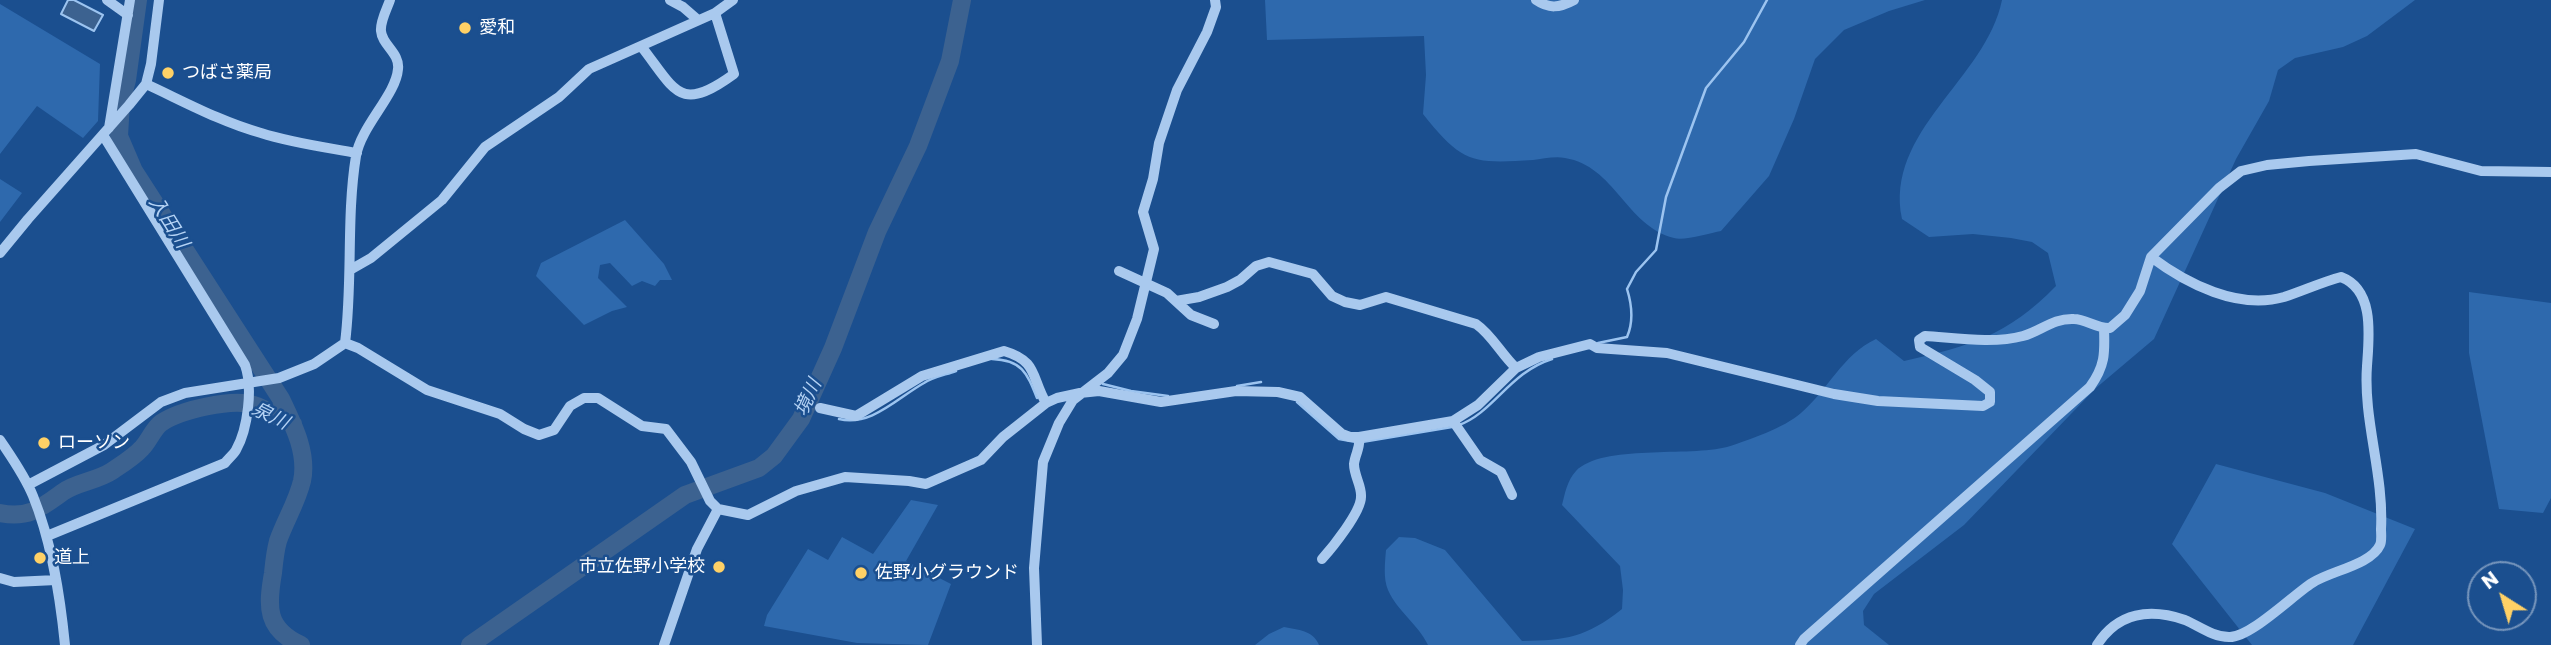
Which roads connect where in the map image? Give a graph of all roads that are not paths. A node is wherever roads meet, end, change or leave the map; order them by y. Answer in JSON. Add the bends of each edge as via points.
{"nodes":[{"id":1,"x":107,"y":0,"type":"edge"},
{"id":2,"x":130,"y":0,"type":"edge"},
{"id":3,"x":159,"y":0,"type":"edge"},
{"id":4,"x":390,"y":0,"type":"edge"},
{"id":5,"x":670,"y":0,"type":"edge"},
{"id":6,"x":733,"y":0,"type":"edge"},
{"id":7,"x":1215,"y":0,"type":"edge"},
{"id":8,"x":1536,"y":0,"type":"edge"},
{"id":9,"x":1574,"y":0,"type":"edge"},
{"id":10,"x":715,"y":13,"type":"junction"},
{"id":11,"x":128,"y":15,"type":"junction"},
{"id":12,"x":698,"y":20,"type":"junction"},
{"id":13,"x":641,"y":46,"type":"junction"},
{"id":14,"x":145,"y":83,"type":"junction"},
{"id":15,"x":106,"y":131,"type":"junction"},
{"id":16,"x":357,"y":153,"type":"junction"},
{"id":17,"x":2551,"y":172,"type":"edge"},
{"id":18,"x":0,"y":253,"type":"edge"},
{"id":19,"x":2151,"y":257,"type":"junction"},
{"id":20,"x":350,"y":270,"type":"junction"},
{"id":21,"x":1119,"y":271,"type":"dead end"},
{"id":22,"x":1144,"y":284,"type":"junction"},
{"id":23,"x":1176,"y":301,"type":"junction"},
{"id":24,"x":1214,"y":324,"type":"dead end"},
{"id":25,"x":2104,"y":328,"type":"junction"},
{"id":26,"x":345,"y":343,"type":"junction"},
{"id":27,"x":1516,"y":368,"type":"junction"},
{"id":28,"x":255,"y":383,"type":"junction"},
{"id":29,"x":1080,"y":393,"type":"junction"},
{"id":30,"x":1046,"y":403,"type":"junction"},
{"id":31,"x":820,"y":408,"type":"dead end"},
{"id":32,"x":1455,"y":425,"type":"junction"},
{"id":33,"x":0,"y":440,"type":"edge"},
{"id":34,"x":1360,"y":440,"type":"junction"},
{"id":35,"x":31,"y":491,"type":"junction"},
{"id":36,"x":1512,"y":495,"type":"dead end"},
{"id":37,"x":714,"y":505,"type":"junction"},
{"id":38,"x":45,"y":530,"type":"junction"},
{"id":39,"x":1322,"y":559,"type":"dead end"},
{"id":40,"x":0,"y":578,"type":"edge"},
{"id":41,"x":55,"y":580,"type":"junction"},
{"id":42,"x":65,"y":645,"type":"edge"},
{"id":43,"x":664,"y":645,"type":"edge"},
{"id":44,"x":1037,"y":645,"type":"edge"},
{"id":45,"x":1800,"y":645,"type":"edge"},
{"id":46,"x":2097,"y":645,"type":"edge"}],
"edges":[{"from":1,"to":11,"type":"street"},
{"from":2,"to":11,"type":"street"},
{"from":3,"to":14,"type":"street","via":[[152,64]]},
{"from":4,"to":16,"type":"street","via":[[381,28],[395,54],[398,72]]},
{"from":5,"to":12,"type":"street"},
{"from":6,"to":10,"type":"street"},
{"from":7,"to":22,"type":"street","via":[[1207,32],[1177,90],[1159,144],[1143,212],[1154,249]]},
{"from":8,"to":9,"type":"street","via":[[1547,8]]},
{"from":10,"to":12,"type":"street"},
{"from":10,"to":13,"type":"street","via":[[734,74],[698,96],[674,87]]},
{"from":11,"to":15,"type":"street"},
{"from":12,"to":13,"type":"street"},
{"from":13,"to":20,"type":"street","via":[[589,69],[559,97],[485,147],[442,200]]},
{"from":14,"to":15,"type":"street"},
{"from":14,"to":16,"type":"street","via":[[258,133]]},
{"from":15,"to":18,"type":"street"},
{"from":15,"to":28,"type":"street"},
{"from":16,"to":20,"type":"street"},
{"from":17,"to":19,"type":"street","via":[[2481,171],[2416,154],[2267,165],[2241,171],[2219,188]]},
{"from":19,"to":25,"type":"street","via":[[2140,291],[2125,315]]},
{"from":19,"to":46,"type":"street","via":[[2216,293],[2248,299],[2282,298],[2341,277],[2359,288],[2369,337],[2366,381],[2382,514],[2381,544],[2370,557],[2314,582],[2245,634],[2230,638],[2152,612],[2123,619],[2105,632]]},
{"from":20,"to":26,"type":"street"},
{"from":21,"to":22,"type":"street"},
{"from":22,"to":23,"type":"street"},
{"from":22,"to":29,"type":"street","via":[[1123,355],[1108,373]]},
{"from":23,"to":24,"type":"street","via":[[1191,315]]},
{"from":23,"to":27,"type":"street","via":[[1227,287],[1269,262],[1313,274],[1332,296],[1345,302],[1360,304],[1386,297],[1476,324]]},
{"from":25,"to":27,"type":"street","via":[[2076,319],[2053,321],[2022,337],[1926,335],[1919,340],[1920,347],[1990,392],[1990,402],[1983,406],[1856,397],[1667,353],[1594,346],[1539,357]]},
{"from":25,"to":45,"type":"street","via":[[2104,361],[2090,387]]},
{"from":26,"to":28,"type":"street","via":[[314,364]]},
{"from":26,"to":37,"type":"street","via":[[427,390],[500,414],[539,435],[554,430],[570,406],[584,398],[598,398],[642,426],[666,429]]},
{"from":27,"to":32,"type":"street"},
{"from":28,"to":35,"type":"street","via":[[185,393],[161,402]]},
{"from":28,"to":38,"type":"street","via":[[236,450],[225,463],[146,497]]},
{"from":29,"to":30,"type":"street"},
{"from":29,"to":34,"type":"street","via":[[1100,391],[1161,402],[1236,391],[1278,392],[1300,397],[1342,434]]},
{"from":29,"to":44,"type":"street","via":[[1059,423],[1043,463],[1034,568]]},
{"from":30,"to":31,"type":"street","via":[[1027,362],[1004,351],[922,376],[856,416]]},
{"from":30,"to":37,"type":"street","via":[[981,460],[926,484],[845,477],[796,491],[748,515]]},
{"from":32,"to":34,"type":"street"},
{"from":32,"to":36,"type":"street","via":[[1480,460],[1501,472]]},
{"from":33,"to":35,"type":"street"},
{"from":34,"to":39,"type":"street","via":[[1354,461],[1360,504]]},
{"from":35,"to":38,"type":"street"},
{"from":37,"to":43,"type":"street"},
{"from":38,"to":41,"type":"street"},
{"from":40,"to":41,"type":"street"},
{"from":41,"to":42,"type":"street"}]}
